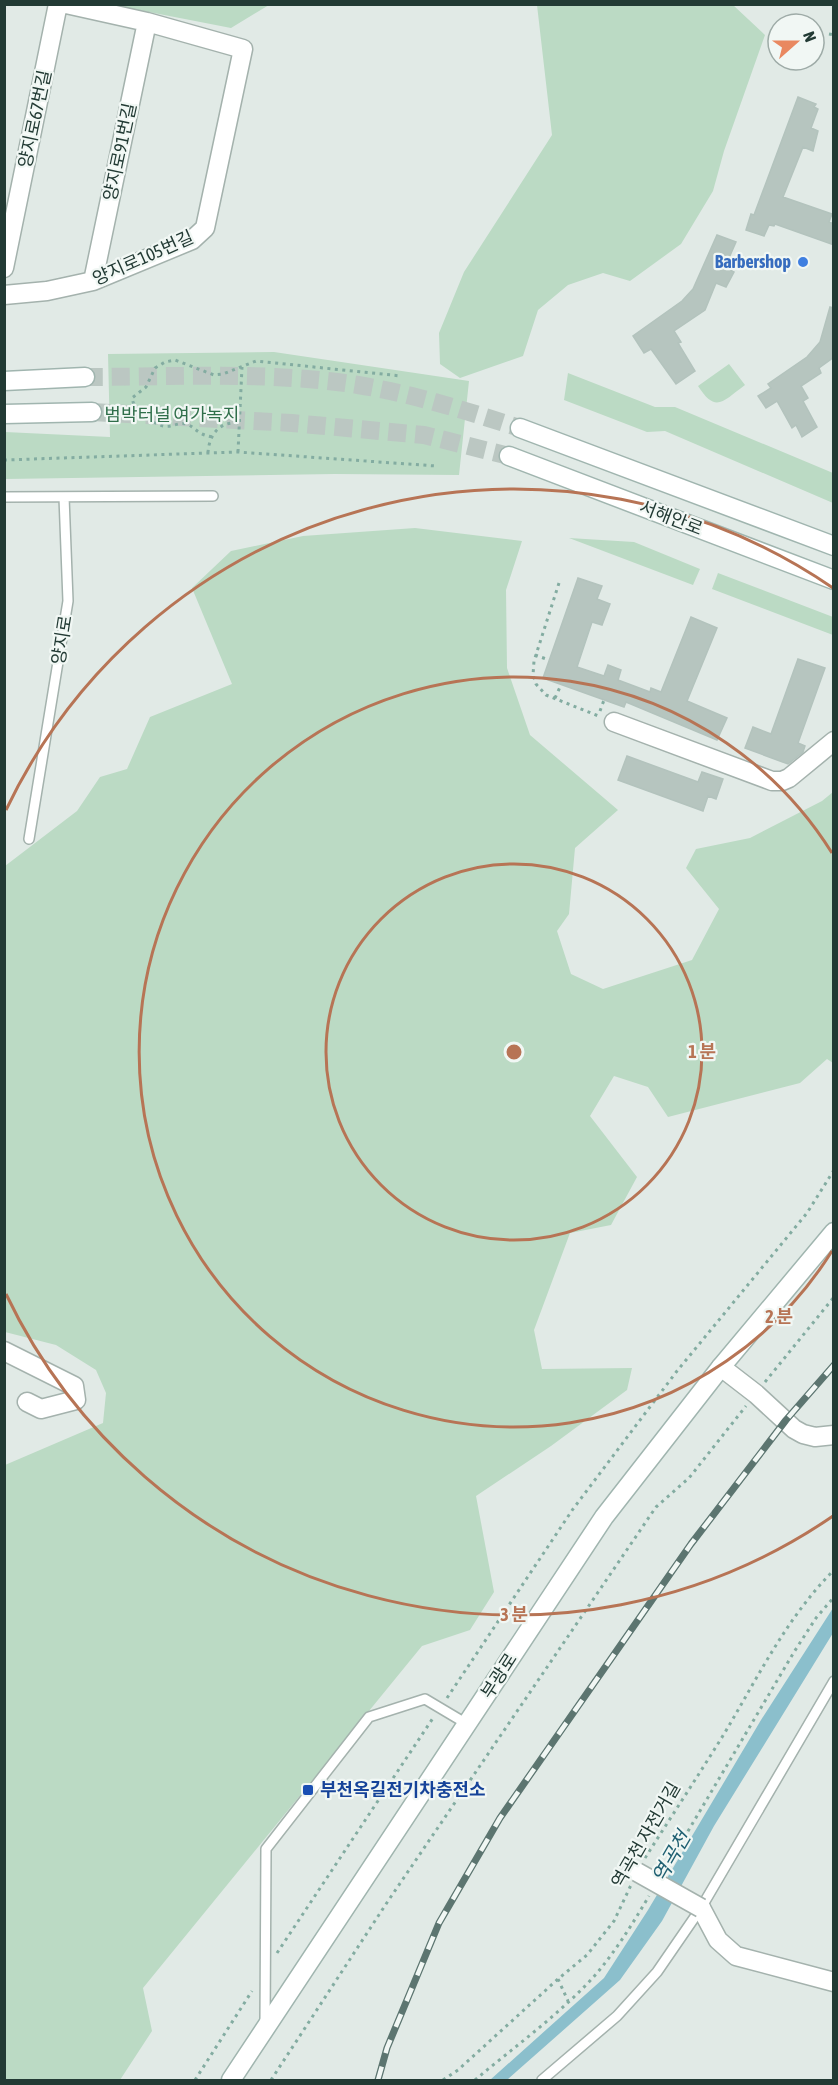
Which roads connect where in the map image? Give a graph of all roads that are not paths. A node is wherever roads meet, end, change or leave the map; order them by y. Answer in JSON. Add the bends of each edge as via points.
{"nodes":[{"id":1,"x":58,"y":4,"type":"edge"},
{"id":2,"x":66,"y":4,"type":"edge"},
{"id":3,"x":147,"y":22,"type":"junction"},
{"id":4,"x":4,"y":268,"type":"edge"},
{"id":5,"x":93,"y":281,"type":"junction"},
{"id":6,"x":4,"y":296,"type":"edge"},
{"id":7,"x":85,"y":377,"type":"tunnel mouth"},
{"id":8,"x":4,"y":381,"type":"edge"},
{"id":9,"x":92,"y":412,"type":"tunnel mouth"},
{"id":10,"x":4,"y":414,"type":"edge"},
{"id":11,"x":520,"y":428,"type":"tunnel mouth"},
{"id":12,"x":508,"y":456,"type":"tunnel mouth"},
{"id":13,"x":213,"y":496,"type":"dead end"},
{"id":14,"x":4,"y":497,"type":"edge"},
{"id":15,"x":64,"y":497,"type":"junction"},
{"id":16,"x":834,"y":546,"type":"edge"},
{"id":17,"x":834,"y":580,"type":"edge"},
{"id":18,"x":606,"y":719,"type":"road end"},
{"id":19,"x":834,"y":741,"type":"edge"},
{"id":20,"x":29,"y":839,"type":"dead end"},
{"id":21,"x":834,"y":1232,"type":"edge"},
{"id":22,"x":4,"y":1351,"type":"edge"},
{"id":23,"x":722,"y":1367,"type":"junction"},
{"id":24,"x":27,"y":1402,"type":"dead end"},
{"id":25,"x":834,"y":1435,"type":"edge"},
{"id":26,"x":834,"y":1681,"type":"edge"},
{"id":27,"x":467,"y":1724,"type":"junction"},
{"id":28,"x":637,"y":1872,"type":"road end"},
{"id":29,"x":701,"y":1908,"type":"junction"},
{"id":30,"x":834,"y":1982,"type":"edge"},
{"id":31,"x":265,"y":2030,"type":"junction"},
{"id":32,"x":231,"y":2080,"type":"edge"},
{"id":33,"x":542,"y":2080,"type":"edge"}],
"edges":[{"from":1,"to":4,"type":"main road","name":"양지로67번길"},
{"from":2,"to":3,"type":"main road"},
{"from":3,"to":5,"type":"main road","name":"양지로91번길"},
{"from":3,"to":5,"type":"main road","name":"양지로105번길","via":[[243,48],[205,228],[192,240]]},
{"from":5,"to":6,"type":"main road","name":"양지로105번길"},
{"from":7,"to":8,"type":"main road"},
{"from":9,"to":10,"type":"main road"},
{"from":11,"to":16,"type":"main road","name":"서해안로"},
{"from":12,"to":17,"type":"main road","name":"서해안로"},
{"from":13,"to":15,"type":"lane"},
{"from":14,"to":15,"type":"lane"},
{"from":15,"to":20,"type":"lane","name":"양지로","via":[[68,601]]},
{"from":18,"to":19,"type":"main road","via":[[772,781],[789,777]]},
{"from":21,"to":23,"type":"main road","name":"부광로"},
{"from":22,"to":24,"type":"main road","via":[[74,1386],[76,1400],[41,1408]]},
{"from":23,"to":25,"type":"main road","via":[[794,1429],[815,1437]]},
{"from":23,"to":27,"type":"main road","name":"부광로","via":[[604,1517]]},
{"from":26,"to":29,"type":"lane"},
{"from":27,"to":31,"type":"main road","name":"부광로"},
{"from":27,"to":31,"type":"lane","via":[[425,1699],[369,1717],[266,1849]]},
{"from":28,"to":29,"type":"main road","bridge":true},
{"from":29,"to":30,"type":"main road","via":[[718,1940],[736,1956]]},
{"from":29,"to":33,"type":"lane","via":[[657,1972],[617,2016]]},
{"from":31,"to":32,"type":"main road","name":"부광로"}]}
